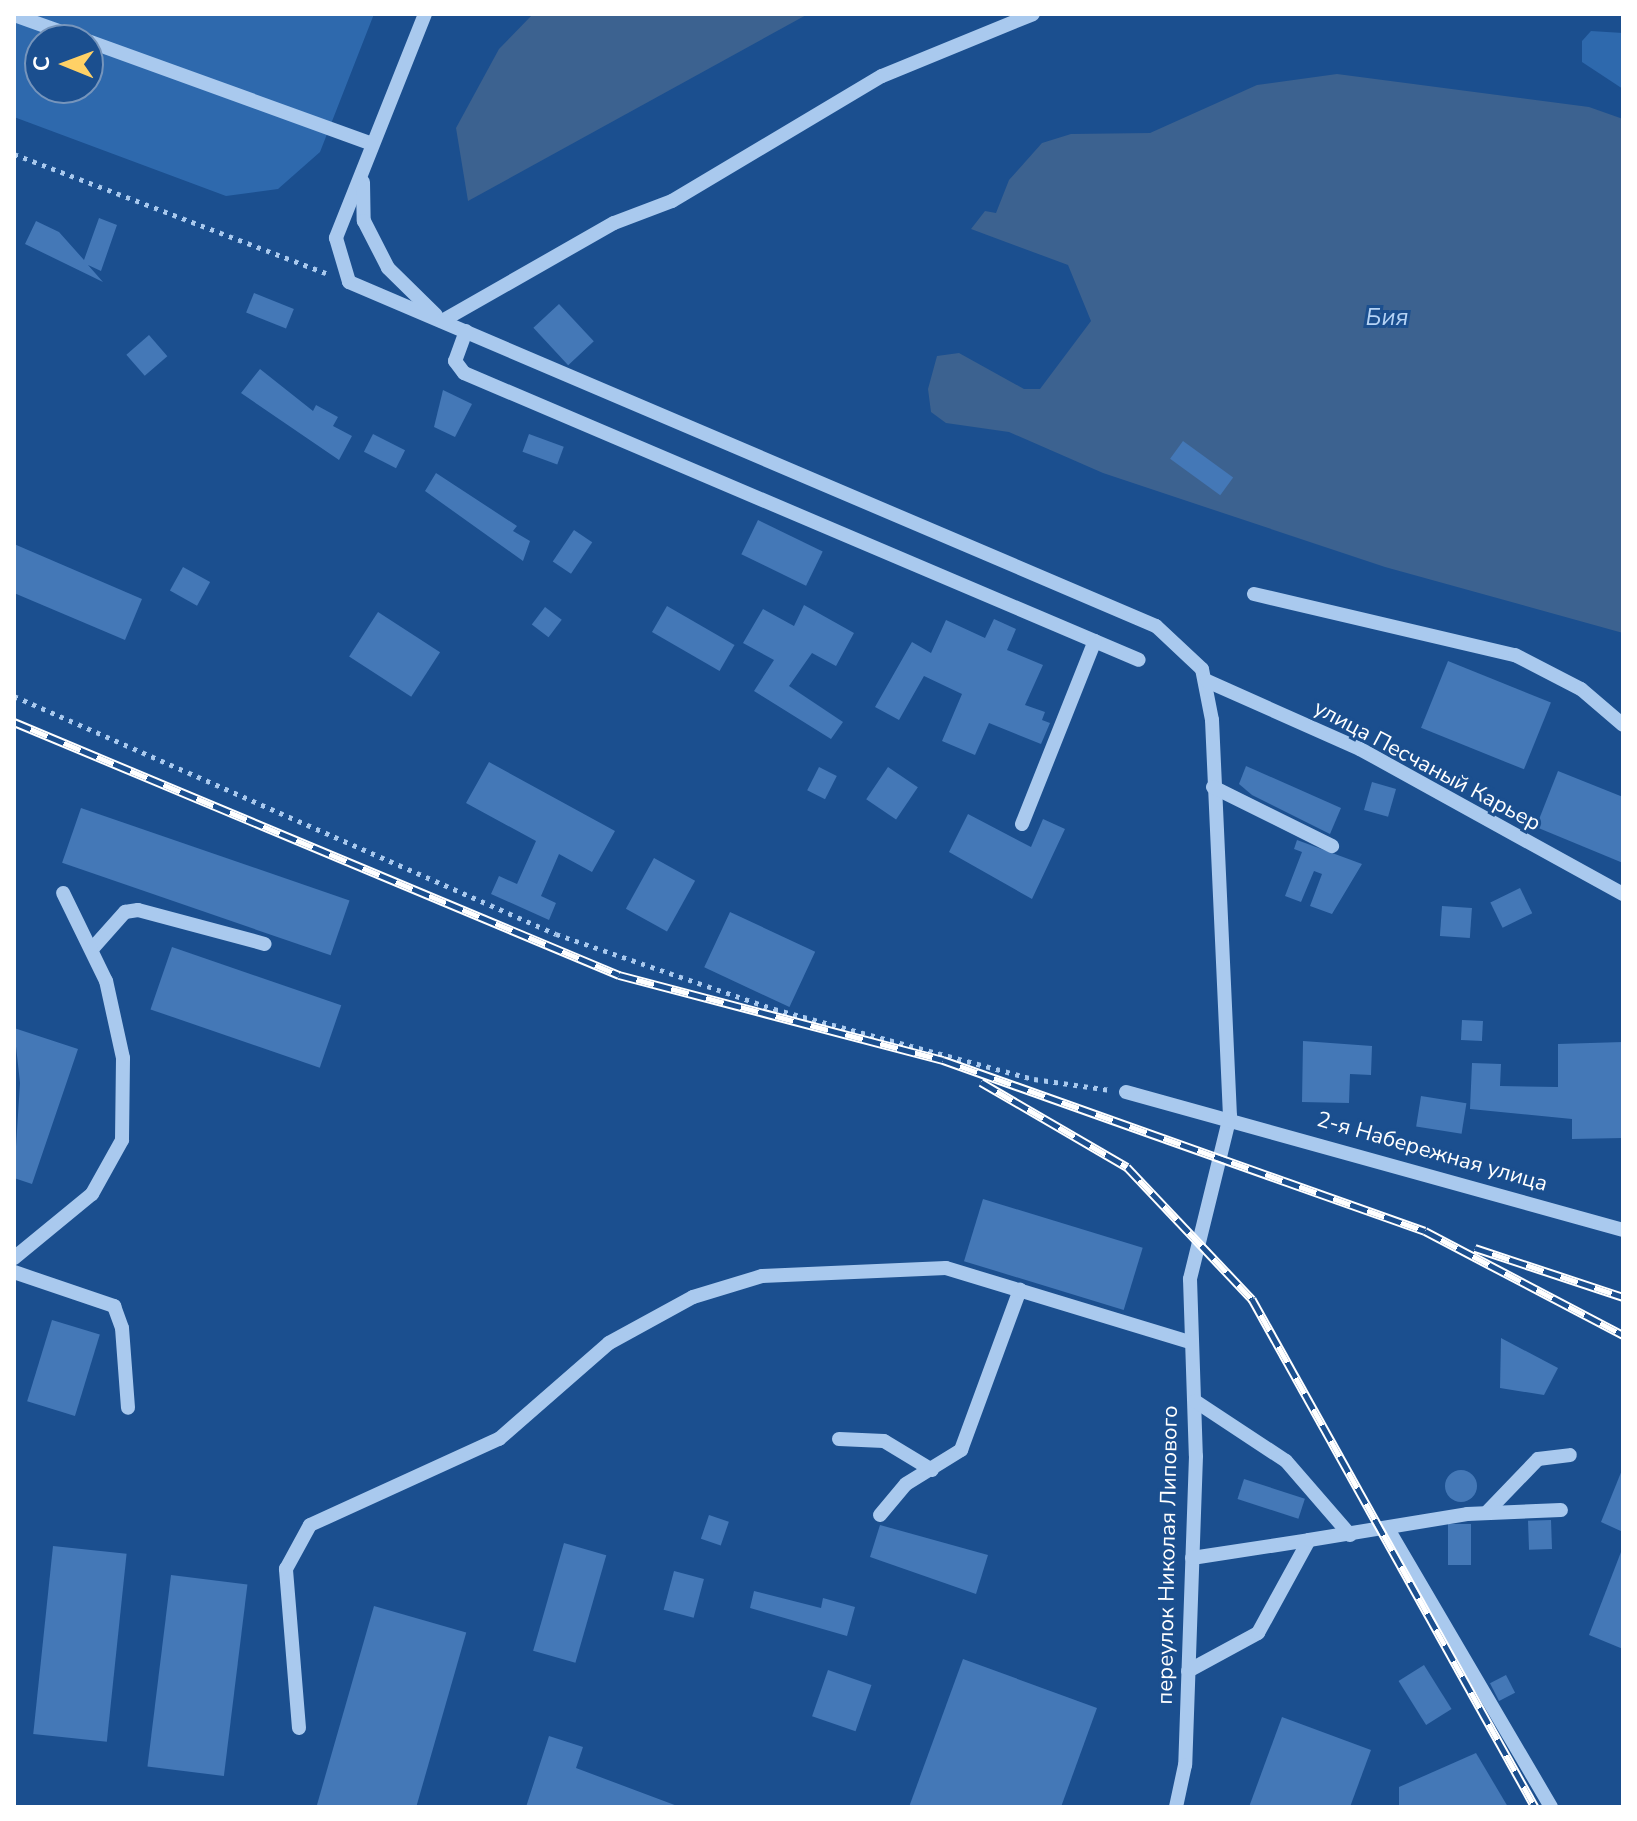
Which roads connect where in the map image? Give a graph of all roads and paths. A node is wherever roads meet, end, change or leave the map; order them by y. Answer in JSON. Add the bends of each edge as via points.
{"nodes":[{"id":1,"x":425,"y":14,"type":"edge"},
{"id":2,"x":1033,"y":14,"type":"edge"},
{"id":3,"x":14,"y":15,"type":"edge"},
{"id":4,"x":39,"y":24,"type":"edge"},
{"id":5,"x":104,"y":47,"type":"edge"},
{"id":6,"x":372,"y":144,"type":"junction"},
{"id":7,"x":14,"y":154,"type":"edge"},
{"id":8,"x":362,"y":175,"type":"junction"},
{"id":9,"x":349,"y":282,"type":"junction"},
{"id":10,"x":442,"y":321,"type":"junction"},
{"id":11,"x":466,"y":331,"type":"junction"},
{"id":12,"x":1254,"y":594,"type":"dead end"},
{"id":13,"x":1095,"y":641,"type":"junction"},
{"id":14,"x":1139,"y":660,"type":"dead end"},
{"id":15,"x":1207,"y":681,"type":"junction"},
{"id":16,"x":14,"y":696,"type":"edge"},
{"id":17,"x":1623,"y":725,"type":"edge"},
{"id":18,"x":1213,"y":787,"type":"junction"},
{"id":19,"x":1022,"y":824,"type":"dead end"},
{"id":20,"x":1332,"y":846,"type":"dead end"},
{"id":21,"x":63,"y":893,"type":"dead end"},
{"id":22,"x":1623,"y":894,"type":"edge"},
{"id":23,"x":265,"y":944,"type":"dead end"},
{"id":24,"x":92,"y":949,"type":"junction"},
{"id":25,"x":1126,"y":1092,"type":"joint"},
{"id":26,"x":1230,"y":1116,"type":"junction"},
{"id":27,"x":1623,"y":1230,"type":"edge"},
{"id":28,"x":14,"y":1258,"type":"edge"},
{"id":29,"x":14,"y":1272,"type":"edge"},
{"id":30,"x":1020,"y":1290,"type":"junction"},
{"id":31,"x":1190,"y":1342,"type":"junction"},
{"id":32,"x":1195,"y":1401,"type":"junction"},
{"id":33,"x":128,"y":1408,"type":"dead end"},
{"id":34,"x":839,"y":1439,"type":"dead end"},
{"id":35,"x":1570,"y":1455,"type":"dead end"},
{"id":36,"x":932,"y":1470,"type":"junction"},
{"id":37,"x":1561,"y":1510,"type":"dead end"},
{"id":38,"x":1488,"y":1511,"type":"junction"},
{"id":39,"x":880,"y":1515,"type":"dead end"},
{"id":40,"x":1388,"y":1529,"type":"junction"},
{"id":41,"x":1350,"y":1535,"type":"junction"},
{"id":42,"x":1309,"y":1540,"type":"junction"},
{"id":43,"x":1192,"y":1558,"type":"junction"},
{"id":44,"x":1188,"y":1671,"type":"junction"},
{"id":45,"x":299,"y":1728,"type":"dead end"},
{"id":46,"x":1176,"y":1807,"type":"edge"},
{"id":47,"x":1551,"y":1807,"type":"edge"}],
"edges":[{"from":1,"to":6,"type":"street"},
{"from":2,"to":10,"type":"street","via":[[882,76],[672,201],[614,223]]},
{"from":3,"to":4,"type":"street"},
{"from":5,"to":6,"type":"street"},
{"from":6,"to":8,"type":"street"},
{"from":7,"to":9,"type":"path"},
{"from":8,"to":9,"type":"street","via":[[336,238]]},
{"from":8,"to":10,"type":"street","via":[[364,221],[388,268]]},
{"from":9,"to":10,"type":"street"},
{"from":10,"to":11,"type":"street"},
{"from":11,"to":13,"type":"street","via":[[455,361],[464,373]]},
{"from":11,"to":15,"type":"street","via":[[1156,626],[1194,657]]},
{"from":12,"to":17,"type":"street","via":[[1488,646],[1568,681]]},
{"from":13,"to":14,"type":"street"},
{"from":13,"to":19,"type":"street"},
{"from":15,"to":18,"type":"street","name":"переулок Николая Липового"},
{"from":15,"to":22,"type":"street","name":"улица Песчаный Карьер","via":[[1360,749]]},
{"from":16,"to":25,"type":"path","via":[[556,934],[774,1009],[1034,1079]]},
{"from":18,"to":20,"type":"street"},
{"from":18,"to":26,"type":"street","name":"переулок Николая Липового"},
{"from":21,"to":24,"type":"street"},
{"from":23,"to":24,"type":"street","via":[[138,910],[125,912]]},
{"from":24,"to":28,"type":"street","via":[[123,1058],[122,1140],[92,1194]]},
{"from":25,"to":26,"type":"street","name":"2-я Набережная улица"},
{"from":26,"to":27,"type":"street","name":"2-я Набережная улица"},
{"from":26,"to":31,"type":"street","name":"переулок Николая Липового","via":[[1197,1238]]},
{"from":29,"to":33,"type":"street","via":[[114,1306],[122,1328]]},
{"from":30,"to":31,"type":"street"},
{"from":30,"to":36,"type":"street","via":[[961,1450]]},
{"from":30,"to":45,"type":"street","via":[[931,1267],[762,1276],[693,1297],[635,1328],[499,1439],[354,1501],[301,1536],[286,1569]]},
{"from":31,"to":32,"type":"street","name":"переулок Николая Липового"},
{"from":32,"to":41,"type":"street","via":[[1286,1461]]},
{"from":32,"to":43,"type":"street","name":"переулок Николая Липового"},
{"from":34,"to":36,"type":"street","via":[[884,1441]]},
{"from":35,"to":38,"type":"street","via":[[1538,1459]]},
{"from":36,"to":39,"type":"street","via":[[896,1493]]},
{"from":37,"to":38,"type":"street"},
{"from":38,"to":40,"type":"street"},
{"from":40,"to":41,"type":"street"},
{"from":40,"to":47,"type":"street"},
{"from":41,"to":42,"type":"street"},
{"from":42,"to":43,"type":"street"},
{"from":42,"to":44,"type":"street","via":[[1258,1633]]},
{"from":43,"to":44,"type":"street","name":"переулок Николая Липового"},
{"from":44,"to":46,"type":"street","name":"переулок Николая Липового"}]}
